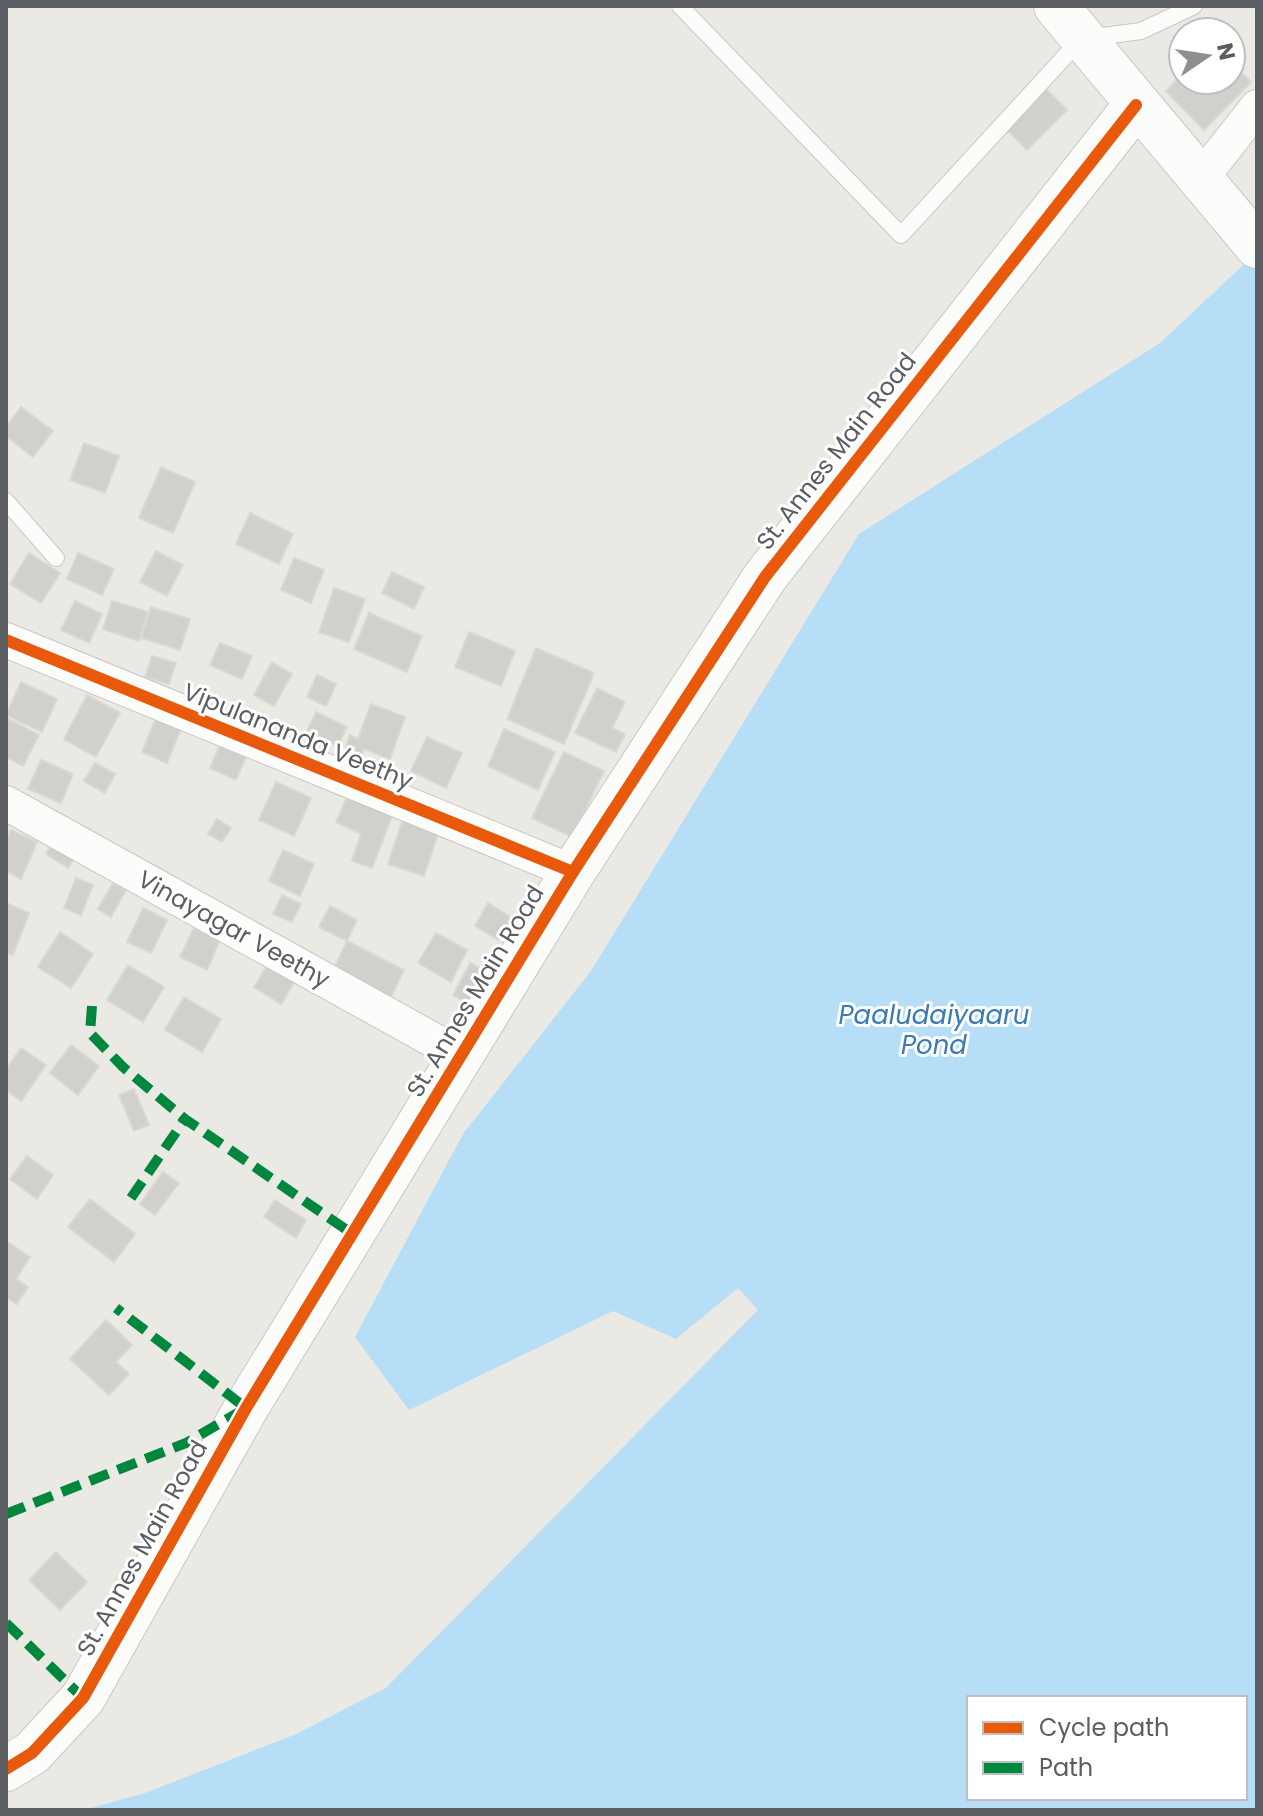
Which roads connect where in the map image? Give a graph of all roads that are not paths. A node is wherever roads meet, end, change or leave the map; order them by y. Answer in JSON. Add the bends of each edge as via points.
{"nodes":[{"id":1,"x":680,"y":6,"type":"edge"},
{"id":2,"x":1194,"y":6,"type":"edge"},
{"id":3,"x":1068,"y":22,"type":"edge"},
{"id":4,"x":1136,"y":105,"type":"junction"},
{"id":5,"x":1257,"y":107,"type":"edge"},
{"id":6,"x":1211,"y":194,"type":"junction"},
{"id":7,"x":1257,"y":246,"type":"edge"},
{"id":8,"x":6,"y":501,"type":"edge"},
{"id":9,"x":56,"y":558,"type":"dead end"},
{"id":10,"x":6,"y":640,"type":"edge"},
{"id":11,"x":6,"y":803,"type":"edge"},
{"id":12,"x":573,"y":872,"type":"junction"},
{"id":13,"x":462,"y":1056,"type":"junction"},
{"id":14,"x":6,"y":1769,"type":"edge"}],
"edges":[{"from":1,"to":3,"type":"lane","via":[[901,235]]},
{"from":2,"to":3,"type":"lane","via":[[1141,31]]},
{"from":3,"to":4,"type":"street"},
{"from":4,"to":6,"type":"street"},
{"from":4,"to":12,"type":"street","name":"St. Annes Main Road","via":[[765,577]]},
{"from":5,"to":6,"type":"street"},
{"from":6,"to":7,"type":"street"},
{"from":8,"to":9,"type":"lane"},
{"from":10,"to":12,"type":"street","name":"Vipulananda Veethy"},
{"from":11,"to":13,"type":"street","name":"Vinayagar Veethy"},
{"from":12,"to":13,"type":"street","name":"St. Annes Main Road"},
{"from":13,"to":14,"type":"street","name":"St. Annes Main Road","via":[[246,1408],[83,1698],[32,1753]]}]}
